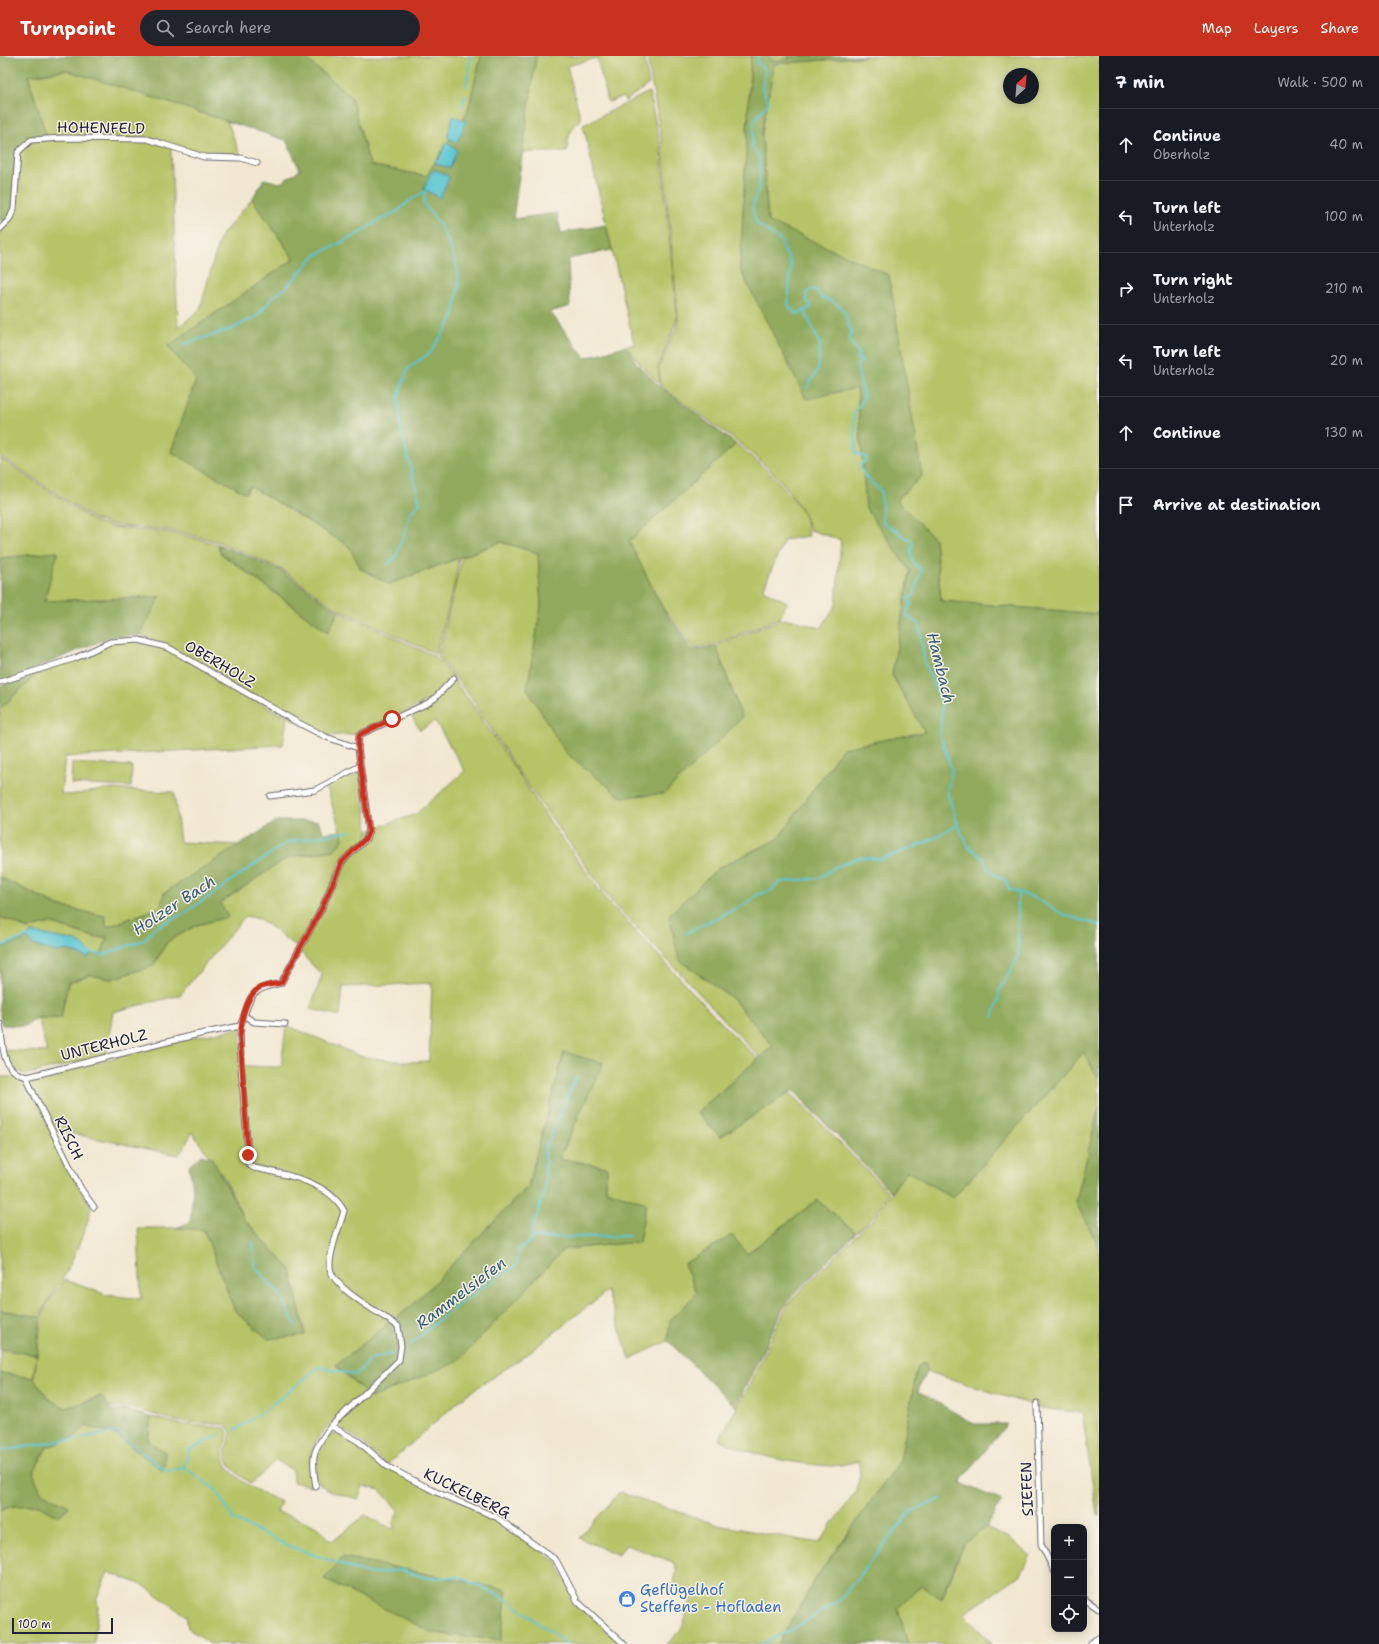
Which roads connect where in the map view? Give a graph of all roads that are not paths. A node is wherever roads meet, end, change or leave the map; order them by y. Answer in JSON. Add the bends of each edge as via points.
{"nodes":[{"id":1,"x":257,"y":164,"type":"dead end"},
{"id":2,"x":0,"y":229,"type":"edge"},
{"id":3,"x":454,"y":678,"type":"dead end"},
{"id":4,"x":0,"y":682,"type":"edge"},
{"id":5,"x":358,"y":748,"type":"junction"},
{"id":6,"x":360,"y":766,"type":"junction"},
{"id":7,"x":270,"y":796,"type":"dead end"},
{"id":8,"x":245,"y":1016,"type":"junction"},
{"id":9,"x":0,"y":1024,"type":"edge"},
{"id":10,"x":285,"y":1024,"type":"dead end"},
{"id":11,"x":240,"y":1026,"type":"junction"},
{"id":12,"x":27,"y":1077,"type":"junction"},
{"id":13,"x":94,"y":1207,"type":"dead end"},
{"id":14,"x":1037,"y":1403,"type":"dead end"},
{"id":15,"x":331,"y":1426,"type":"junction"},
{"id":16,"x":316,"y":1487,"type":"dead end"},
{"id":17,"x":1051,"y":1565,"type":"edge"},
{"id":18,"x":1087,"y":1601,"type":"edge"},
{"id":19,"x":1099,"y":1609,"type":"edge"},
{"id":20,"x":1099,"y":1639,"type":"edge"},
{"id":21,"x":624,"y":1644,"type":"edge"},
{"id":22,"x":1092,"y":1644,"type":"edge"}],
"edges":[{"from":1,"to":2,"type":"street","name":"HOHENFELD","via":[[242,158],[204,157],[147,139],[31,140],[18,152],[14,209],[9,220]]},
{"from":3,"to":5,"type":"street","via":[[434,699],[359,735]]},
{"from":4,"to":5,"type":"street","name":"OBERHOLZ","via":[[76,658],[110,642],[139,640],[169,648],[293,720],[326,737]]},
{"from":5,"to":6,"type":"street"},
{"from":6,"to":7,"type":"street","via":[[315,790]]},
{"from":6,"to":8,"type":"street","via":[[369,831],[366,838],[342,862],[321,910],[281,983],[260,987],[253,994]]},
{"from":8,"to":10,"type":"street","via":[[254,1022]]},
{"from":8,"to":11,"type":"street"},
{"from":9,"to":12,"type":"street","via":[[4,1062],[10,1070]]},
{"from":11,"to":12,"type":"street","name":"UNTERHOLZ"},
{"from":11,"to":15,"type":"street","via":[[249,1165],[311,1183],[338,1200],[344,1211],[332,1255],[332,1276],[355,1298],[398,1326],[401,1346],[399,1360]]},
{"from":12,"to":13,"type":"street","name":"RISCH","via":[[75,1178]]},
{"from":14,"to":17,"type":"street","name":"SIEFEN","via":[[1041,1544]]},
{"from":15,"to":16,"type":"street","via":[[320,1440],[312,1460]]},
{"from":15,"to":21,"type":"street","name":"KUCKELBERG","via":[[358,1441],[388,1467],[436,1492],[496,1517],[556,1560],[578,1602]]},
{"from":18,"to":19,"type":"street"},
{"from":20,"to":22,"type":"main road"}]}
